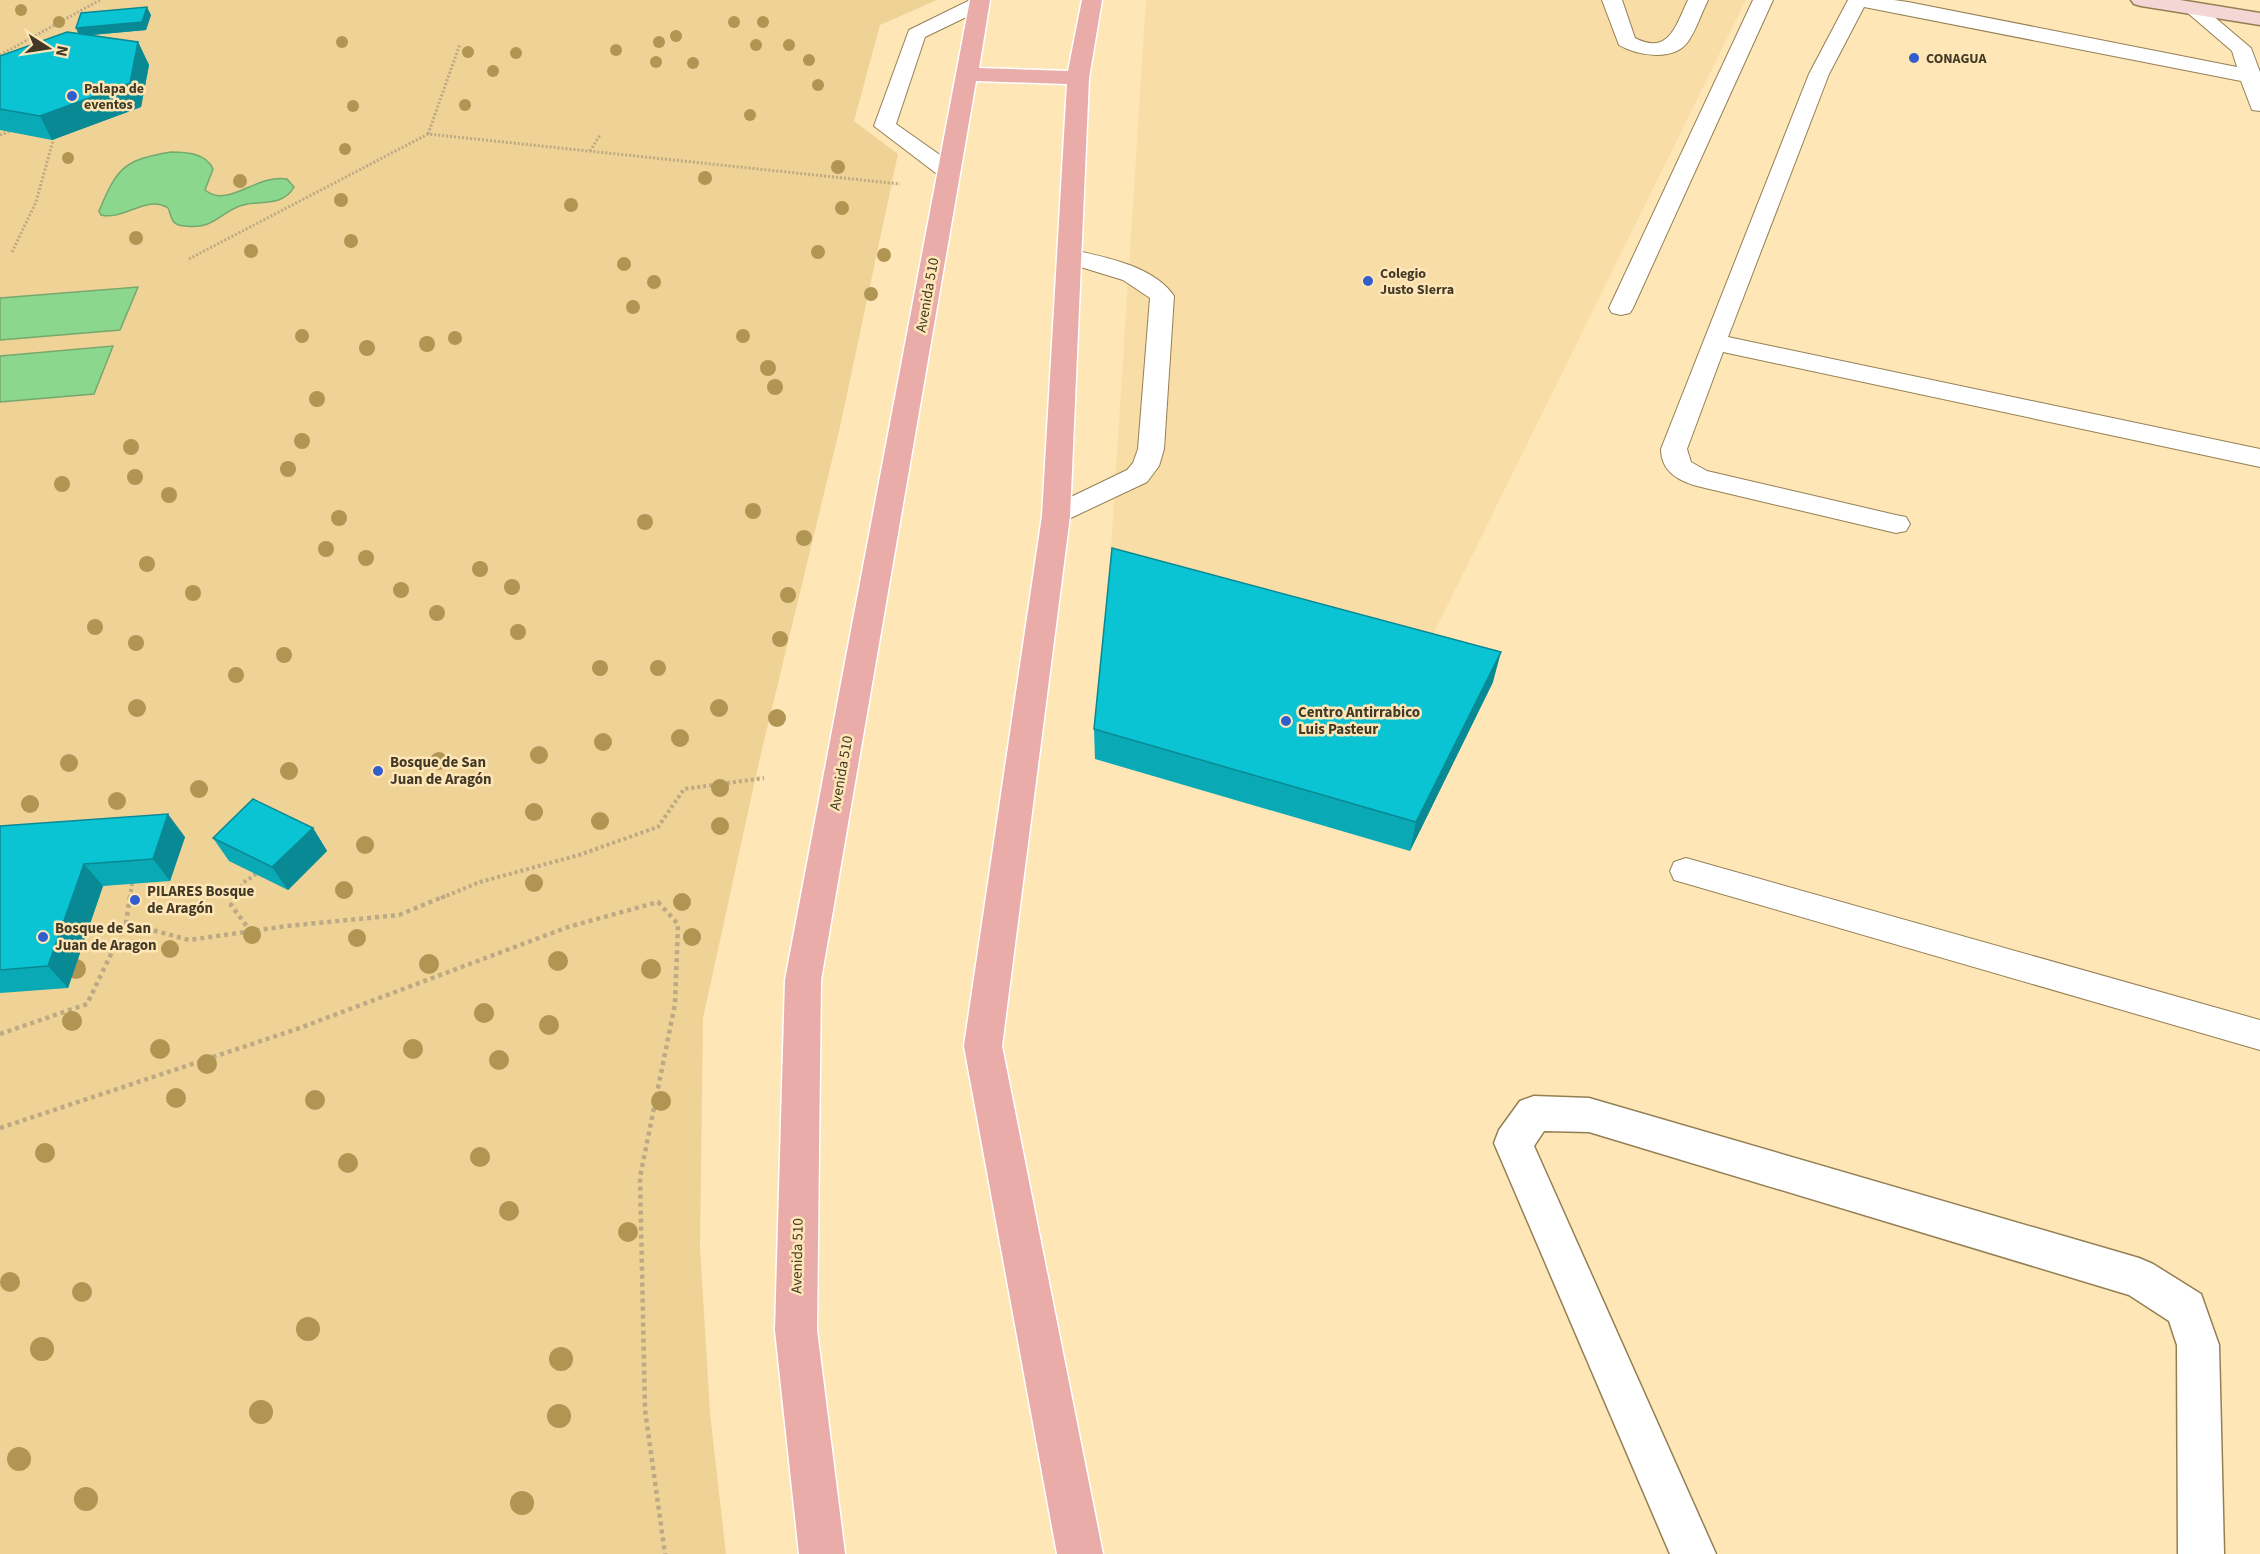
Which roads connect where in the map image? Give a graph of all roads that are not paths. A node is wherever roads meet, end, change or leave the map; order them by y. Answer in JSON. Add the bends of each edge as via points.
{"nodes":[{"id":1,"x":1092,"y":0,"type":"edge"},
{"id":2,"x":1612,"y":0,"type":"edge"},
{"id":3,"x":1698,"y":0,"type":"edge"},
{"id":4,"x":1763,"y":0,"type":"edge"},
{"id":5,"x":1858,"y":0,"type":"edge"},
{"id":6,"x":2141,"y":0,"type":"edge"},
{"id":7,"x":980,"y":2,"type":"edge"},
{"id":8,"x":2192,"y":8,"type":"junction"},
{"id":9,"x":2260,"y":19,"type":"edge"},
{"id":10,"x":2251,"y":44,"type":"edge"},
{"id":11,"x":967,"y":74,"type":"junction"},
{"id":12,"x":2255,"y":77,"type":"edge"},
{"id":13,"x":1078,"y":78,"type":"junction"},
{"id":14,"x":2260,"y":105,"type":"edge"},
{"id":15,"x":949,"y":172,"type":"junction"},
{"id":16,"x":1069,"y":256,"type":"junction"},
{"id":17,"x":1621,"y":308,"type":"dead end"},
{"id":18,"x":1714,"y":342,"type":"junction"},
{"id":19,"x":2260,"y":458,"type":"edge"},
{"id":20,"x":1056,"y":516,"type":"junction"},
{"id":21,"x":1896,"y":524,"type":"dead end"},
{"id":22,"x":1686,"y":871,"type":"dead end"},
{"id":23,"x":2260,"y":1035,"type":"edge"},
{"id":24,"x":822,"y":1554,"type":"edge"},
{"id":25,"x":1080,"y":1554,"type":"edge"},
{"id":26,"x":1693,"y":1554,"type":"edge"},
{"id":27,"x":2201,"y":1554,"type":"edge"}],
"edges":[{"from":1,"to":13,"type":"main road"},
{"from":2,"to":3,"type":"lane","via":[[1626,41],[1662,49],[1678,41]]},
{"from":4,"to":17,"type":"lane"},
{"from":5,"to":12,"type":"lane"},
{"from":5,"to":18,"type":"lane","via":[[1819,74]]},
{"from":6,"to":8,"type":"main road"},
{"from":7,"to":11,"type":"main road","name":"Avenida 510"},
{"from":7,"to":15,"type":"lane","via":[[916,34],[885,126]]},
{"from":8,"to":9,"type":"main road"},
{"from":8,"to":10,"type":"lane"},
{"from":10,"to":12,"type":"lane"},
{"from":11,"to":13,"type":"main road"},
{"from":11,"to":15,"type":"main road","name":"Avenida 510"},
{"from":12,"to":14,"type":"lane"},
{"from":13,"to":16,"type":"main road"},
{"from":15,"to":24,"type":"main road","name":"Avenida 510","via":[[803,980],[796,1330]]},
{"from":16,"to":20,"type":"main road"},
{"from":16,"to":20,"type":"lane","via":[[1138,277],[1162,296],[1151,449],[1146,466],[1137,476]]},
{"from":18,"to":19,"type":"lane"},
{"from":18,"to":21,"type":"lane","via":[[1674,449],[1673,458],[1678,466],[1701,478]]},
{"from":20,"to":25,"type":"main road","via":[[983,1046]]},
{"from":22,"to":23,"type":"lane"},
{"from":26,"to":27,"type":"street","via":[[1513,1143],[1534,1113],[1589,1115],[2139,1278],[2186,1308],[2198,1345]]}]}
